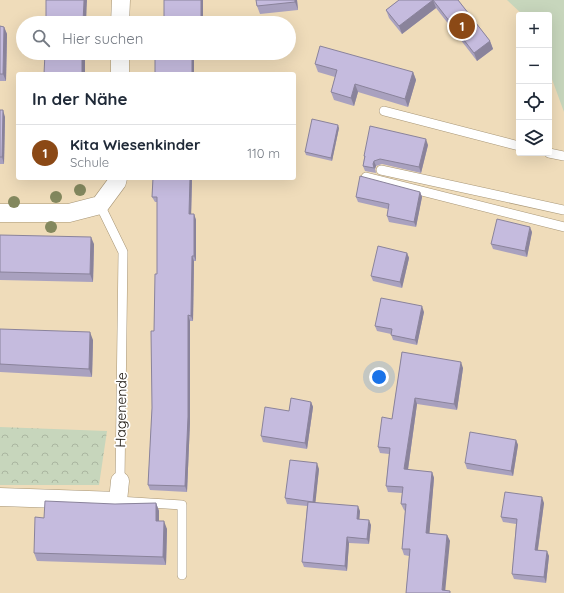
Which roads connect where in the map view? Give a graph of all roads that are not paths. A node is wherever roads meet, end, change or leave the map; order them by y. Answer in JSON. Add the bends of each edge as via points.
{"nodes":[{"id":1,"x":121,"y":0,"type":"edge"},
{"id":2,"x":120,"y":16,"type":"edge"},
{"id":3,"x":120,"y":60,"type":"edge"},
{"id":4,"x":120,"y":72,"type":"edge"},
{"id":5,"x":384,"y":111,"type":"dead end"},
{"id":6,"x":516,"y":145,"type":"edge"},
{"id":7,"x":552,"y":154,"type":"edge"},
{"id":8,"x":564,"y":156,"type":"edge"},
{"id":9,"x":381,"y":170,"type":"edge"},
{"id":10,"x":366,"y":177,"type":"edge"},
{"id":11,"x":118,"y":180,"type":"edge"},
{"id":12,"x":100,"y":206,"type":"junction"},
{"id":13,"x":564,"y":210,"type":"edge"},
{"id":14,"x":0,"y":213,"type":"edge"},
{"id":15,"x":564,"y":227,"type":"edge"},
{"id":16,"x":120,"y":481,"type":"joint"},
{"id":17,"x":0,"y":497,"type":"edge"},
{"id":18,"x":118,"y":501,"type":"junction"},
{"id":19,"x":182,"y":575,"type":"dead end"}],
"edges":[{"from":1,"to":2,"type":"street"},
{"from":3,"to":4,"type":"street"},
{"from":5,"to":6,"type":"lane"},
{"from":7,"to":8,"type":"lane"},
{"from":9,"to":13,"type":"lane"},
{"from":10,"to":15,"type":"lane"},
{"from":11,"to":12,"type":"street"},
{"from":12,"to":14,"type":"street","via":[[69,213]]},
{"from":12,"to":16,"type":"lane","name":"Hagenende","via":[[123,252]]},
{"from":16,"to":18,"type":"street","name":"Hagenende"},
{"from":17,"to":18,"type":"street"},
{"from":18,"to":19,"type":"lane","via":[[182,505]]}]}
